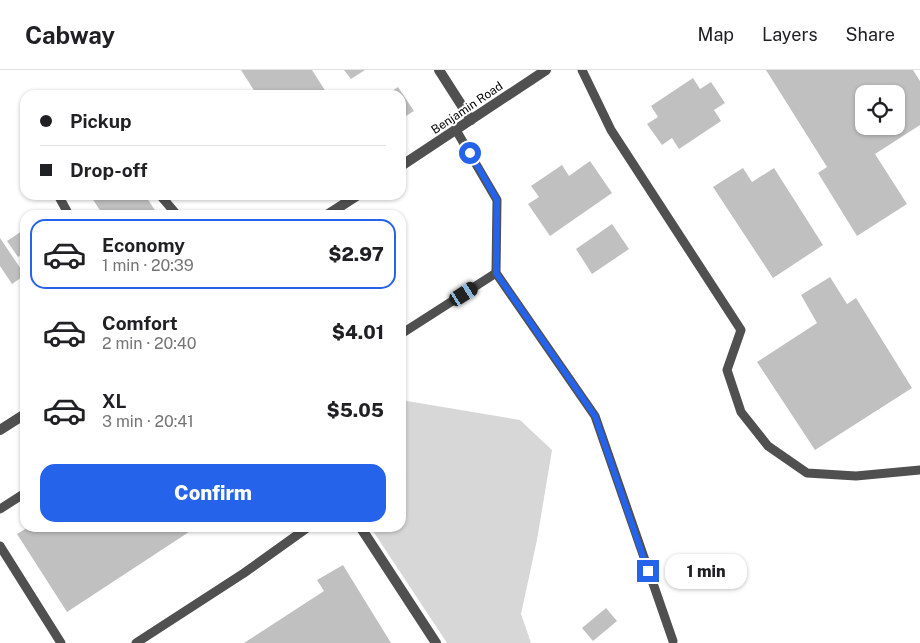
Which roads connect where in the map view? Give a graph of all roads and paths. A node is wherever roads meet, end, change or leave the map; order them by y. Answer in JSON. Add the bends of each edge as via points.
{"nodes":[{"id":1,"x":439,"y":70,"type":"edge"},
{"id":2,"x":546,"y":70,"type":"edge"},
{"id":3,"x":582,"y":70,"type":"edge"},
{"id":4,"x":471,"y":120,"type":"junction"},
{"id":5,"x":456,"y":130,"type":"junction"},
{"id":6,"x":406,"y":163,"type":"edge"},
{"id":7,"x":164,"y":200,"type":"edge"},
{"id":8,"x":350,"y":200,"type":"edge"},
{"id":9,"x":173,"y":210,"type":"edge"},
{"id":10,"x":336,"y":210,"type":"edge"},
{"id":11,"x":496,"y":273,"type":"junction"},
{"id":12,"x":406,"y":331,"type":"edge"},
{"id":13,"x":20,"y":417,"type":"edge"},
{"id":14,"x":0,"y":430,"type":"edge"},
{"id":15,"x":920,"y":470,"type":"edge"},
{"id":16,"x":20,"y":496,"type":"edge"},
{"id":17,"x":0,"y":509,"type":"edge"},
{"id":18,"x":302,"y":532,"type":"edge"},
{"id":19,"x":364,"y":532,"type":"edge"},
{"id":20,"x":0,"y":546,"type":"edge"},
{"id":21,"x":673,"y":641,"type":"dead end"},
{"id":22,"x":61,"y":643,"type":"edge"},
{"id":23,"x":136,"y":643,"type":"edge"},
{"id":24,"x":436,"y":643,"type":"edge"}],
"edges":[{"from":1,"to":4,"type":"street"},
{"from":2,"to":4,"type":"street","name":"Benjamin Road"},
{"from":3,"to":15,"type":"lane","via":[[611,130],[741,330],[727,370],[741,412],[768,446],[807,473],[856,476]]},
{"from":4,"to":5,"type":"street","name":"Benjamin Road"},
{"from":5,"to":6,"type":"street","name":"Benjamin Road"},
{"from":5,"to":11,"type":"lane","via":[[497,200]]},
{"from":7,"to":9,"type":"lane"},
{"from":8,"to":10,"type":"street"},
{"from":11,"to":12,"type":"lane"},
{"from":11,"to":21,"type":"lane","via":[[595,416]]},
{"from":13,"to":14,"type":"street"},
{"from":16,"to":17,"type":"lane"},
{"from":18,"to":23,"type":"lane"},
{"from":19,"to":24,"type":"street"},
{"from":20,"to":22,"type":"lane"}]}
